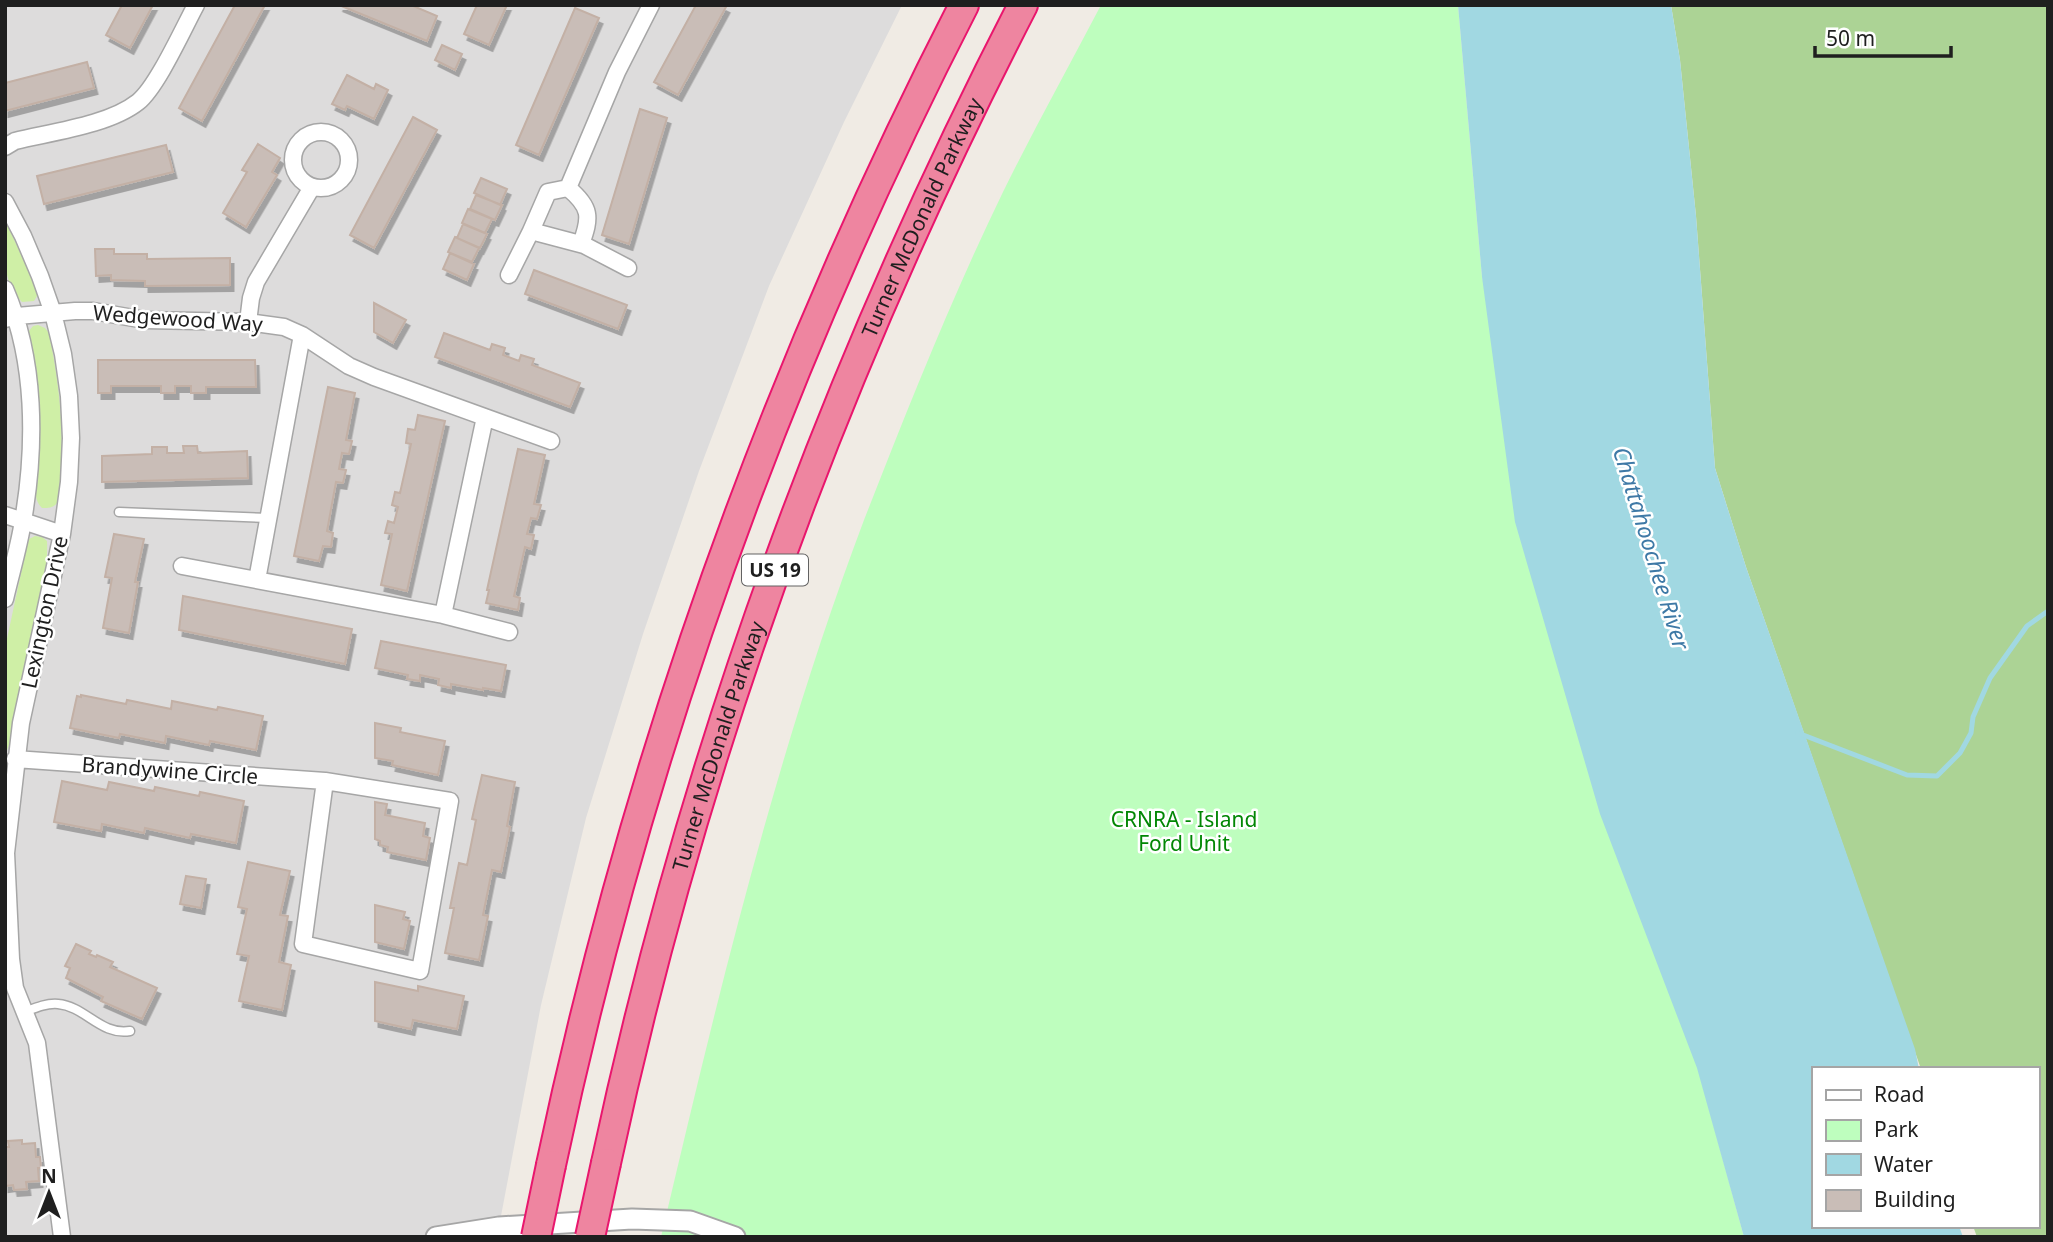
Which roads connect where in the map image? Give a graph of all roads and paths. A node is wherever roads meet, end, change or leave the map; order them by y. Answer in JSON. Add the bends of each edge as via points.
{"nodes":[{"id":1,"x":196,"y":5,"type":"edge"},
{"id":2,"x":651,"y":5,"type":"edge"},
{"id":3,"x":964,"y":5,"type":"edge"},
{"id":4,"x":1023,"y":5,"type":"edge"},
{"id":5,"x":5,"y":147,"type":"edge"},
{"id":6,"x":312,"y":187,"type":"dead end"},
{"id":7,"x":568,"y":188,"type":"junction"},
{"id":8,"x":5,"y":202,"type":"edge"},
{"id":9,"x":531,"y":231,"type":"junction"},
{"id":10,"x":581,"y":244,"type":"junction"},
{"id":11,"x":628,"y":268,"type":"dead end"},
{"id":12,"x":509,"y":275,"type":"dead end"},
{"id":13,"x":5,"y":289,"type":"edge"},
{"id":14,"x":53,"y":313,"type":"junction"},
{"id":15,"x":11,"y":318,"type":"edge"},
{"id":16,"x":247,"y":322,"type":"junction"},
{"id":17,"x":302,"y":335,"type":"junction"},
{"id":18,"x":485,"y":417,"type":"junction"},
{"id":19,"x":551,"y":441,"type":"dead end"},
{"id":20,"x":119,"y":512,"type":"dead end"},
{"id":21,"x":5,"y":514,"type":"edge"},
{"id":22,"x":269,"y":518,"type":"junction"},
{"id":23,"x":23,"y":520,"type":"junction"},
{"id":24,"x":62,"y":534,"type":"junction"},
{"id":25,"x":182,"y":566,"type":"dead end"},
{"id":26,"x":257,"y":580,"type":"junction"},
{"id":27,"x":5,"y":599,"type":"edge"},
{"id":28,"x":443,"y":615,"type":"junction"},
{"id":29,"x":509,"y":632,"type":"dead end"},
{"id":30,"x":15,"y":759,"type":"junction"},
{"id":31,"x":9,"y":777,"type":"edge"},
{"id":32,"x":324,"y":781,"type":"junction"},
{"id":33,"x":8,"y":959,"type":"edge"},
{"id":34,"x":25,"y":1012,"type":"junction"},
{"id":35,"x":130,"y":1031,"type":"dead end"},
{"id":36,"x":62,"y":1237,"type":"edge"},
{"id":37,"x":436,"y":1237,"type":"edge"},
{"id":38,"x":536,"y":1237,"type":"edge"},
{"id":39,"x":590,"y":1237,"type":"edge"},
{"id":40,"x":735,"y":1237,"type":"edge"}],
"edges":[{"from":1,"to":5,"type":"street","via":[[154,83],[139,101],[113,117]]},
{"from":2,"to":7,"type":"street"},
{"from":3,"to":38,"type":"highway","number":"US 19","bridge":true,"via":[[830,288],[724,554],[633,837]]},
{"from":4,"to":39,"type":"highway","name":"Turner McDonald Parkway","number":"US 19","bridge":true,"via":[[886,293],[767,592],[683,855],[645,994]]},
{"from":6,"to":16,"type":"street","via":[[256,282]]},
{"from":7,"to":9,"type":"street","via":[[548,192]]},
{"from":7,"to":10,"type":"street","via":[[588,212]]},
{"from":8,"to":14,"type":"street","name":"Lexington Drive"},
{"from":9,"to":10,"type":"street"},
{"from":9,"to":12,"type":"street"},
{"from":10,"to":11,"type":"street"},
{"from":13,"to":15,"type":"street","name":"Lexington Drive"},
{"from":14,"to":15,"type":"street","name":"Wedgewood Way"},
{"from":14,"to":16,"type":"street","name":"Wedgewood Way","via":[[93,311],[145,320]]},
{"from":14,"to":24,"type":"street","name":"Lexington Drive","via":[[66,375],[71,438]]},
{"from":15,"to":23,"type":"street","name":"Lexington Drive","via":[[30,391]]},
{"from":16,"to":17,"type":"street","name":"Wedgewood Way","via":[[284,327]]},
{"from":17,"to":18,"type":"street","name":"Wedgewood Way","via":[[349,366]]},
{"from":17,"to":22,"type":"street"},
{"from":18,"to":19,"type":"street","name":"Wedgewood Way"},
{"from":18,"to":28,"type":"street"},
{"from":20,"to":22,"type":"lane"},
{"from":21,"to":23,"type":"street"},
{"from":22,"to":26,"type":"street"},
{"from":23,"to":24,"type":"street"},
{"from":23,"to":27,"type":"street","name":"Lexington Drive"},
{"from":24,"to":30,"type":"street","name":"Lexington Drive"},
{"from":25,"to":26,"type":"street"},
{"from":26,"to":28,"type":"street"},
{"from":28,"to":29,"type":"street"},
{"from":30,"to":31,"type":"street","name":"Lexington Drive"},
{"from":30,"to":32,"type":"street","name":"Brandywine Circle"},
{"from":31,"to":33,"type":"street","name":"Lexington Drive"},
{"from":32,"to":32,"type":"street","name":"Brandywine Circle","via":[[303,944],[420,971],[450,801]]},
{"from":33,"to":34,"type":"street","name":"Lexington Drive"},
{"from":34,"to":35,"type":"lane","via":[[60,1004],[109,1030]]},
{"from":34,"to":36,"type":"street","name":"Lexington Drive","via":[[37,1042]]},
{"from":37,"to":40,"type":"street","via":[[499,1227],[632,1219],[690,1221]]}]}
